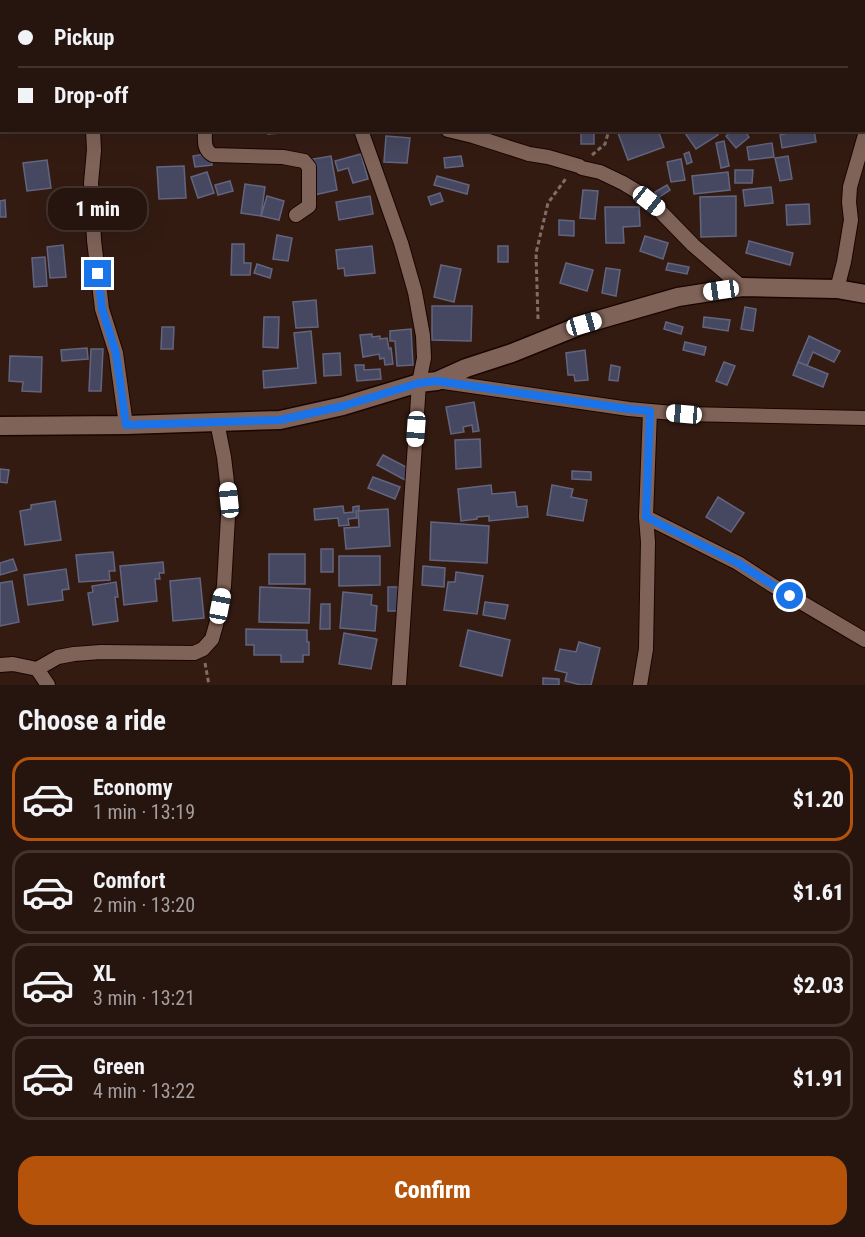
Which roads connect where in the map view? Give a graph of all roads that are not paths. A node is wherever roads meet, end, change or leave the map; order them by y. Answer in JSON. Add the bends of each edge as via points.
{"nodes":[{"id":1,"x":93,"y":132,"type":"edge"},
{"id":2,"x":205,"y":132,"type":"edge"},
{"id":3,"x":362,"y":132,"type":"edge"},
{"id":4,"x":456,"y":132,"type":"edge"},
{"id":5,"x":865,"y":135,"type":"edge"},
{"id":6,"x":296,"y":216,"type":"dead end"},
{"id":7,"x":742,"y":287,"type":"junction"},
{"id":8,"x":837,"y":289,"type":"junction"},
{"id":9,"x":865,"y":294,"type":"edge"},
{"id":10,"x":428,"y":382,"type":"junction"},
{"id":11,"x":650,"y":411,"type":"junction"},
{"id":12,"x":865,"y":418,"type":"edge"},
{"id":13,"x":217,"y":422,"type":"junction"},
{"id":14,"x":126,"y":425,"type":"junction"},
{"id":15,"x":0,"y":426,"type":"edge"},
{"id":16,"x":646,"y":517,"type":"junction"},
{"id":17,"x":865,"y":640,"type":"edge"},
{"id":18,"x":0,"y":665,"type":"edge"},
{"id":19,"x":37,"y":669,"type":"junction"},
{"id":20,"x":48,"y":685,"type":"edge"},
{"id":21,"x":399,"y":685,"type":"edge"},
{"id":22,"x":640,"y":685,"type":"edge"}],
"edges":[{"from":1,"to":14,"type":"street","via":[[94,240],[102,309],[116,353]]},
{"from":2,"to":6,"type":"street","via":[[205,147],[213,155],[304,162],[309,167],[309,206]]},
{"from":3,"to":10,"type":"street","via":[[415,292]]},
{"from":4,"to":7,"type":"street","via":[[600,172],[623,183],[660,210]]},
{"from":5,"to":8,"type":"street","via":[[850,187],[851,220]]},
{"from":7,"to":8,"type":"main road"},
{"from":7,"to":10,"type":"main road","via":[[678,297],[584,324]]},
{"from":8,"to":9,"type":"main road"},
{"from":10,"to":11,"type":"street"},
{"from":10,"to":13,"type":"main road","via":[[280,420]]},
{"from":10,"to":21,"type":"street"},
{"from":11,"to":12,"type":"street"},
{"from":11,"to":16,"type":"street"},
{"from":13,"to":14,"type":"main road"},
{"from":13,"to":19,"type":"street","via":[[229,500],[224,586],[212,639],[194,653],[74,654],[58,657]]},
{"from":14,"to":15,"type":"main road"},
{"from":16,"to":17,"type":"street","via":[[738,563]]},
{"from":16,"to":22,"type":"street","via":[[646,649]]},
{"from":18,"to":19,"type":"street"},
{"from":19,"to":20,"type":"street"}]}
